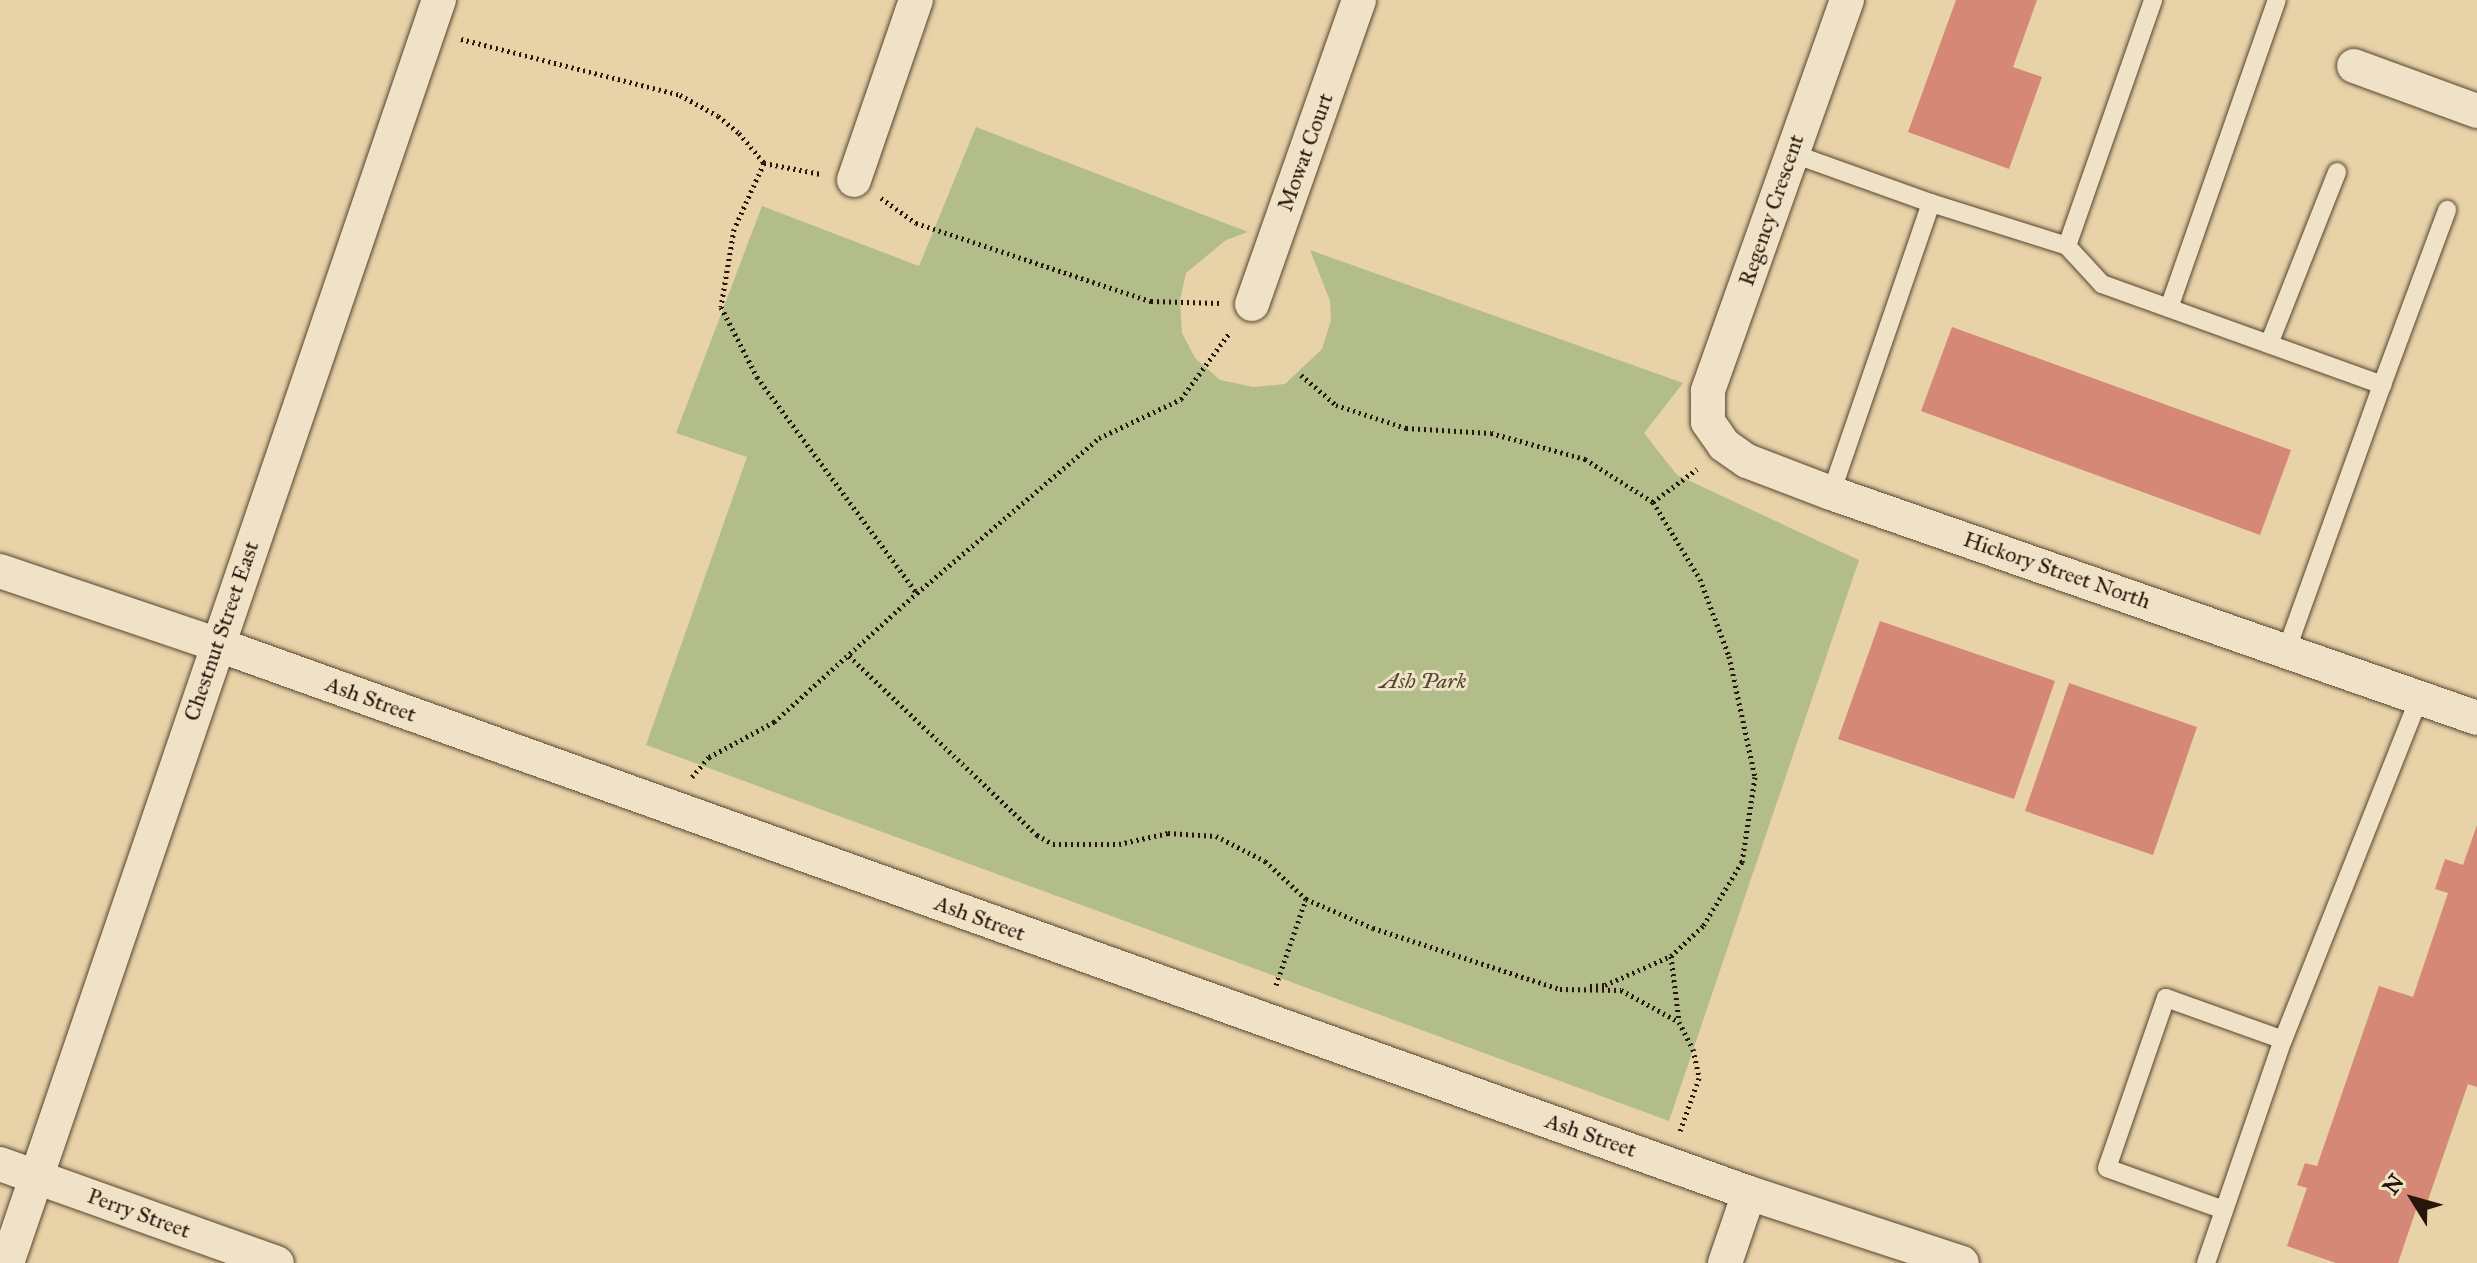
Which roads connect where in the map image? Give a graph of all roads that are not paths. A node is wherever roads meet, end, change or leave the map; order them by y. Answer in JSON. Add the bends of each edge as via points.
{"nodes":[{"id":1,"x":439,"y":0,"type":"edge"},
{"id":2,"x":916,"y":0,"type":"edge"},
{"id":3,"x":1359,"y":0,"type":"edge"},
{"id":4,"x":1847,"y":0,"type":"edge"},
{"id":5,"x":2153,"y":0,"type":"edge"},
{"id":6,"x":2277,"y":0,"type":"edge"},
{"id":7,"x":2354,"y":66,"type":"dead end"},
{"id":8,"x":2477,"y":111,"type":"edge"},
{"id":9,"x":1791,"y":153,"type":"junction"},
{"id":10,"x":2337,"y":172,"type":"dead end"},
{"id":11,"x":854,"y":180,"type":"dead end"},
{"id":12,"x":1931,"y":203,"type":"junction"},
{"id":13,"x":2447,"y":210,"type":"dead end"},
{"id":14,"x":2067,"y":246,"type":"junction"},
{"id":15,"x":1252,"y":304,"type":"road end"},
{"id":16,"x":2169,"y":308,"type":"junction"},
{"id":17,"x":2269,"y":344,"type":"junction"},
{"id":18,"x":2382,"y":385,"type":"junction"},
{"id":19,"x":1708,"y":422,"type":"joint"},
{"id":20,"x":1831,"y":493,"type":"junction"},
{"id":21,"x":0,"y":571,"type":"edge"},
{"id":22,"x":216,"y":644,"type":"junction"},
{"id":23,"x":2287,"y":649,"type":"junction"},
{"id":24,"x":2419,"y":698,"type":"junction"},
{"id":25,"x":2477,"y":718,"type":"edge"},
{"id":26,"x":2283,"y":1040,"type":"junction"},
{"id":27,"x":0,"y":1164,"type":"edge"},
{"id":28,"x":39,"y":1177,"type":"junction"},
{"id":29,"x":1749,"y":1193,"type":"junction"},
{"id":30,"x":2224,"y":1210,"type":"junction"},
{"id":31,"x":7,"y":1263,"type":"edge"},
{"id":32,"x":277,"y":1263,"type":"edge"},
{"id":33,"x":1725,"y":1263,"type":"edge"},
{"id":34,"x":1962,"y":1263,"type":"edge"},
{"id":35,"x":2206,"y":1263,"type":"edge"}],
"edges":[{"from":1,"to":22,"type":"street","name":"Chestnut Street East"},
{"from":2,"to":11,"type":"street"},
{"from":3,"to":15,"type":"street","name":"Mowat Court"},
{"from":4,"to":9,"type":"street","name":"Regency Crescent"},
{"from":5,"to":14,"type":"lane"},
{"from":6,"to":16,"type":"lane"},
{"from":7,"to":8,"type":"street"},
{"from":9,"to":12,"type":"lane"},
{"from":9,"to":19,"type":"street","name":"Regency Crescent","via":[[1708,391]]},
{"from":10,"to":17,"type":"lane"},
{"from":12,"to":14,"type":"lane"},
{"from":12,"to":20,"type":"lane"},
{"from":13,"to":18,"type":"lane"},
{"from":14,"to":16,"type":"lane","via":[[2102,284]]},
{"from":16,"to":17,"type":"lane"},
{"from":17,"to":18,"type":"lane"},
{"from":18,"to":23,"type":"lane"},
{"from":19,"to":20,"type":"street","name":"Hickory Street North","via":[[1724,445],[1747,461]]},
{"from":20,"to":23,"type":"street","name":"Hickory Street North"},
{"from":21,"to":22,"type":"street","name":"Ash Street"},
{"from":22,"to":28,"type":"street","name":"Chestnut Street East"},
{"from":22,"to":29,"type":"street","name":"Ash Street"},
{"from":23,"to":24,"type":"street","name":"Hickory Street North"},
{"from":24,"to":25,"type":"street","name":"Hickory Street North"},
{"from":24,"to":26,"type":"lane"},
{"from":26,"to":30,"type":"lane"},
{"from":26,"to":30,"type":"lane","via":[[2166,998],[2107,1168]]},
{"from":27,"to":28,"type":"street","name":"Perry Street"},
{"from":28,"to":31,"type":"street","name":"Chestnut Street East"},
{"from":28,"to":32,"type":"street","name":"Perry Street"},
{"from":29,"to":33,"type":"street"},
{"from":29,"to":34,"type":"street","name":"Ash Street"},
{"from":30,"to":35,"type":"lane"}]}
